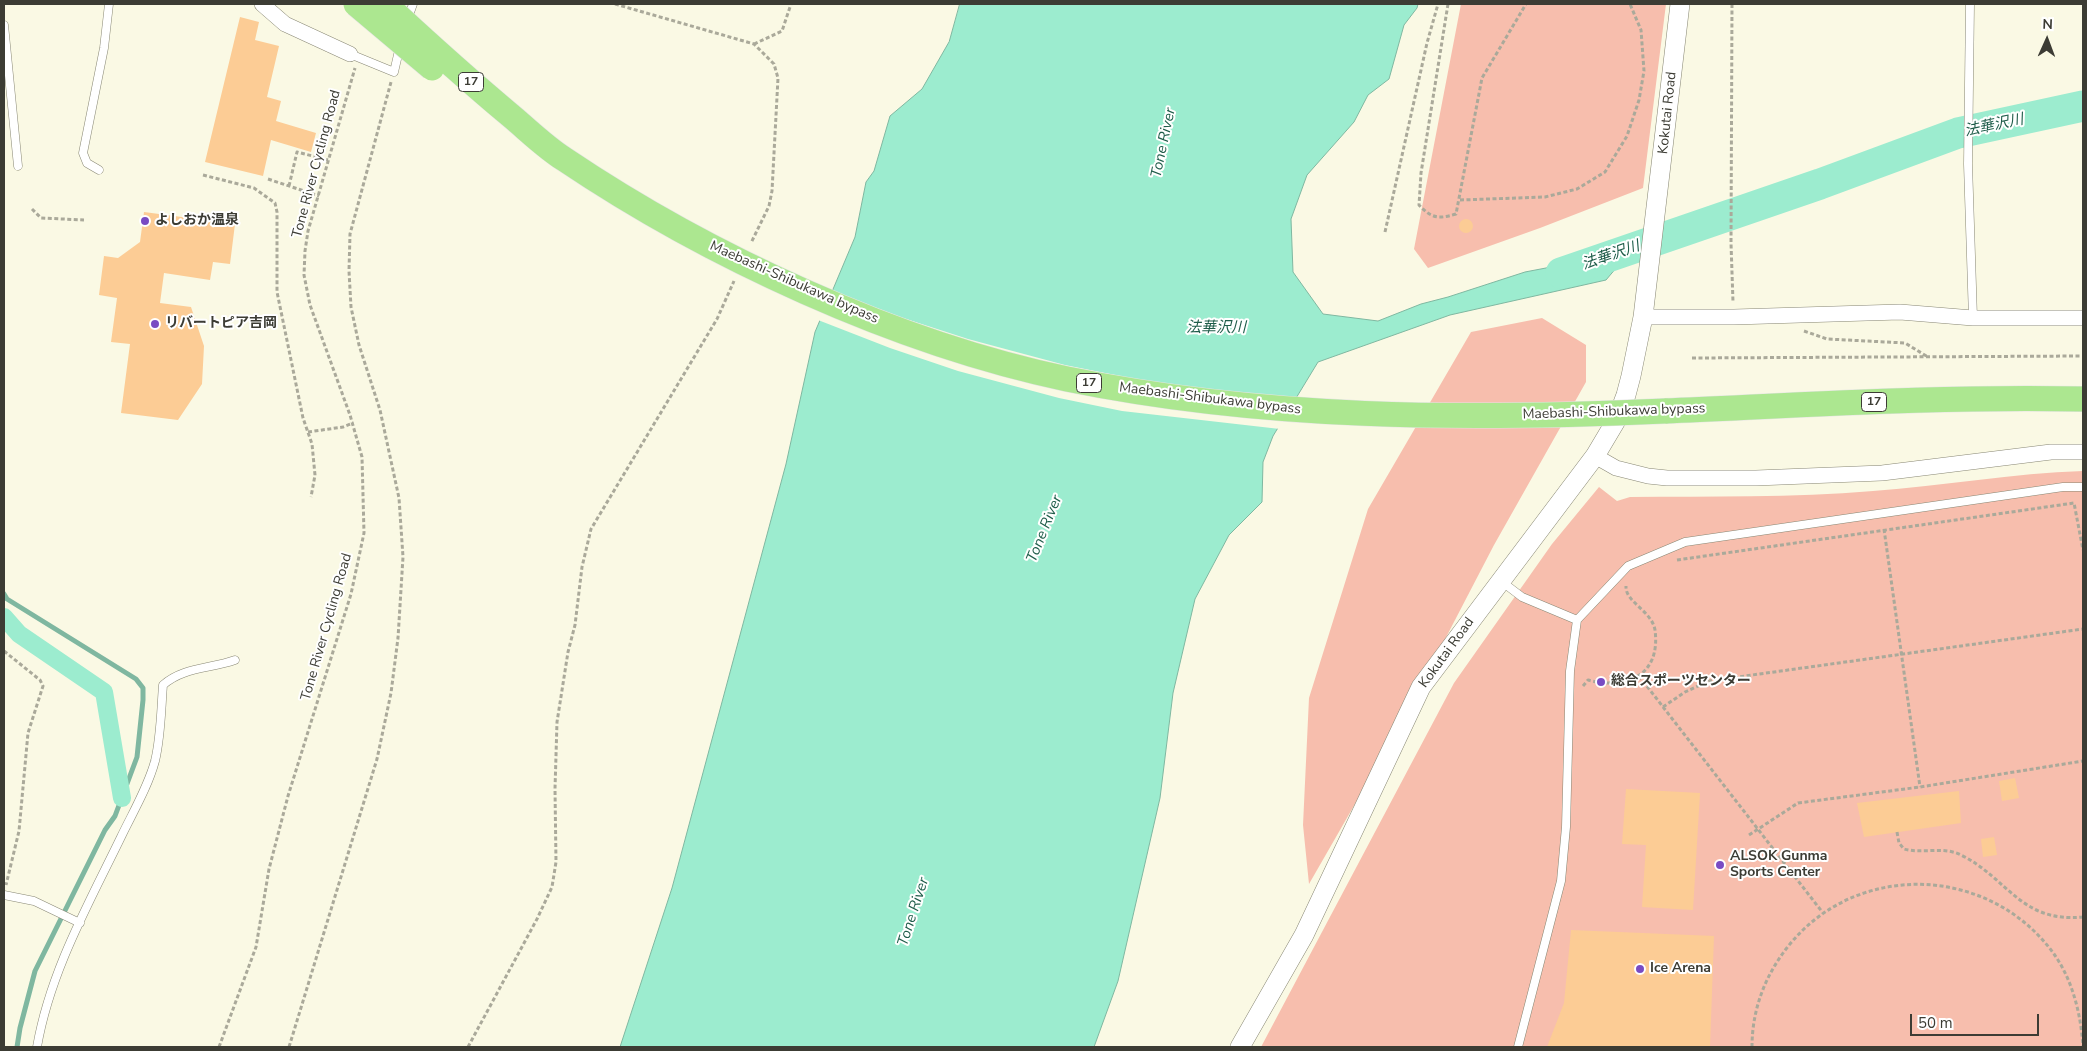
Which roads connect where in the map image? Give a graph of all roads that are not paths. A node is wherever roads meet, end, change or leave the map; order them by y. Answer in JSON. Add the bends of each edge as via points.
{"nodes":[{"id":1,"x":109,"y":4,"type":"edge"},
{"id":2,"x":262,"y":4,"type":"edge"},
{"id":3,"x":356,"y":4,"type":"edge"},
{"id":4,"x":385,"y":4,"type":"edge"},
{"id":5,"x":412,"y":4,"type":"edge"},
{"id":6,"x":1680,"y":4,"type":"edge"},
{"id":7,"x":1970,"y":4,"type":"edge"},
{"id":8,"x":4,"y":25,"type":"edge"},
{"id":9,"x":353,"y":60,"type":"joint"},
{"id":10,"x":561,"y":157,"type":"junction"},
{"id":11,"x":18,"y":166,"type":"dead end"},
{"id":12,"x":99,"y":170,"type":"dead end"},
{"id":13,"x":1643,"y":318,"type":"junction"},
{"id":14,"x":1973,"y":318,"type":"junction"},
{"id":15,"x":2083,"y":318,"type":"edge"},
{"id":16,"x":2083,"y":399,"type":"edge"},
{"id":17,"x":2083,"y":452,"type":"edge"},
{"id":18,"x":1596,"y":456,"type":"junction"},
{"id":19,"x":2083,"y":486,"type":"edge"},
{"id":20,"x":1500,"y":581,"type":"junction"},
{"id":21,"x":1577,"y":620,"type":"junction"},
{"id":22,"x":235,"y":660,"type":"dead end"},
{"id":23,"x":4,"y":895,"type":"edge"},
{"id":24,"x":78,"y":921,"type":"junction"},
{"id":25,"x":37,"y":1047,"type":"edge"},
{"id":26,"x":1240,"y":1047,"type":"edge"},
{"id":27,"x":1518,"y":1047,"type":"edge"}],
"edges":[{"from":1,"to":12,"type":"lane","via":[[104,48],[83,153],[86,163]]},
{"from":2,"to":9,"type":"street","via":[[285,24]]},
{"from":3,"to":10,"type":"highway","bridge":true,"via":[[413,54],[500,119]]},
{"from":4,"to":10,"type":"highway","name":"Maebashi-Shibukawa bypass","number":"17","bridge":true,"via":[[455,69]]},
{"from":5,"to":9,"type":"lane","via":[[394,72]]},
{"from":6,"to":13,"type":"street","name":"Kokutai Road"},
{"from":7,"to":14,"type":"lane","via":[[1968,160]]},
{"from":8,"to":11,"type":"lane"},
{"from":10,"to":16,"type":"highway","name":"Maebashi-Shibukawa bypass","number":"17","bridge":true,"via":[[726,254],[837,305],[965,352],[1064,378],[1189,400],[1311,411],[1525,416],[1845,403]]},
{"from":13,"to":14,"type":"street","via":[[1900,312]]},
{"from":13,"to":18,"type":"street","name":"Kokutai Road","via":[[1626,394],[1617,419]]},
{"from":14,"to":15,"type":"street"},
{"from":17,"to":18,"type":"street","via":[[2051,452],[1882,473],[1756,478],[1648,476],[1616,468]]},
{"from":18,"to":20,"type":"street","name":"Kokutai Road"},
{"from":19,"to":21,"type":"lane","via":[[1684,542],[1628,566]]},
{"from":20,"to":21,"type":"lane","via":[[1522,597]]},
{"from":20,"to":26,"type":"street","name":"Kokutai Road","via":[[1421,687],[1304,935]]},
{"from":21,"to":27,"type":"lane","via":[[1570,671],[1566,827],[1561,882]]},
{"from":22,"to":24,"type":"lane","via":[[189,670],[173,676],[163,685],[155,760]]},
{"from":23,"to":24,"type":"lane","via":[[34,901]]},
{"from":24,"to":25,"type":"lane","via":[[60,968]]}]}
